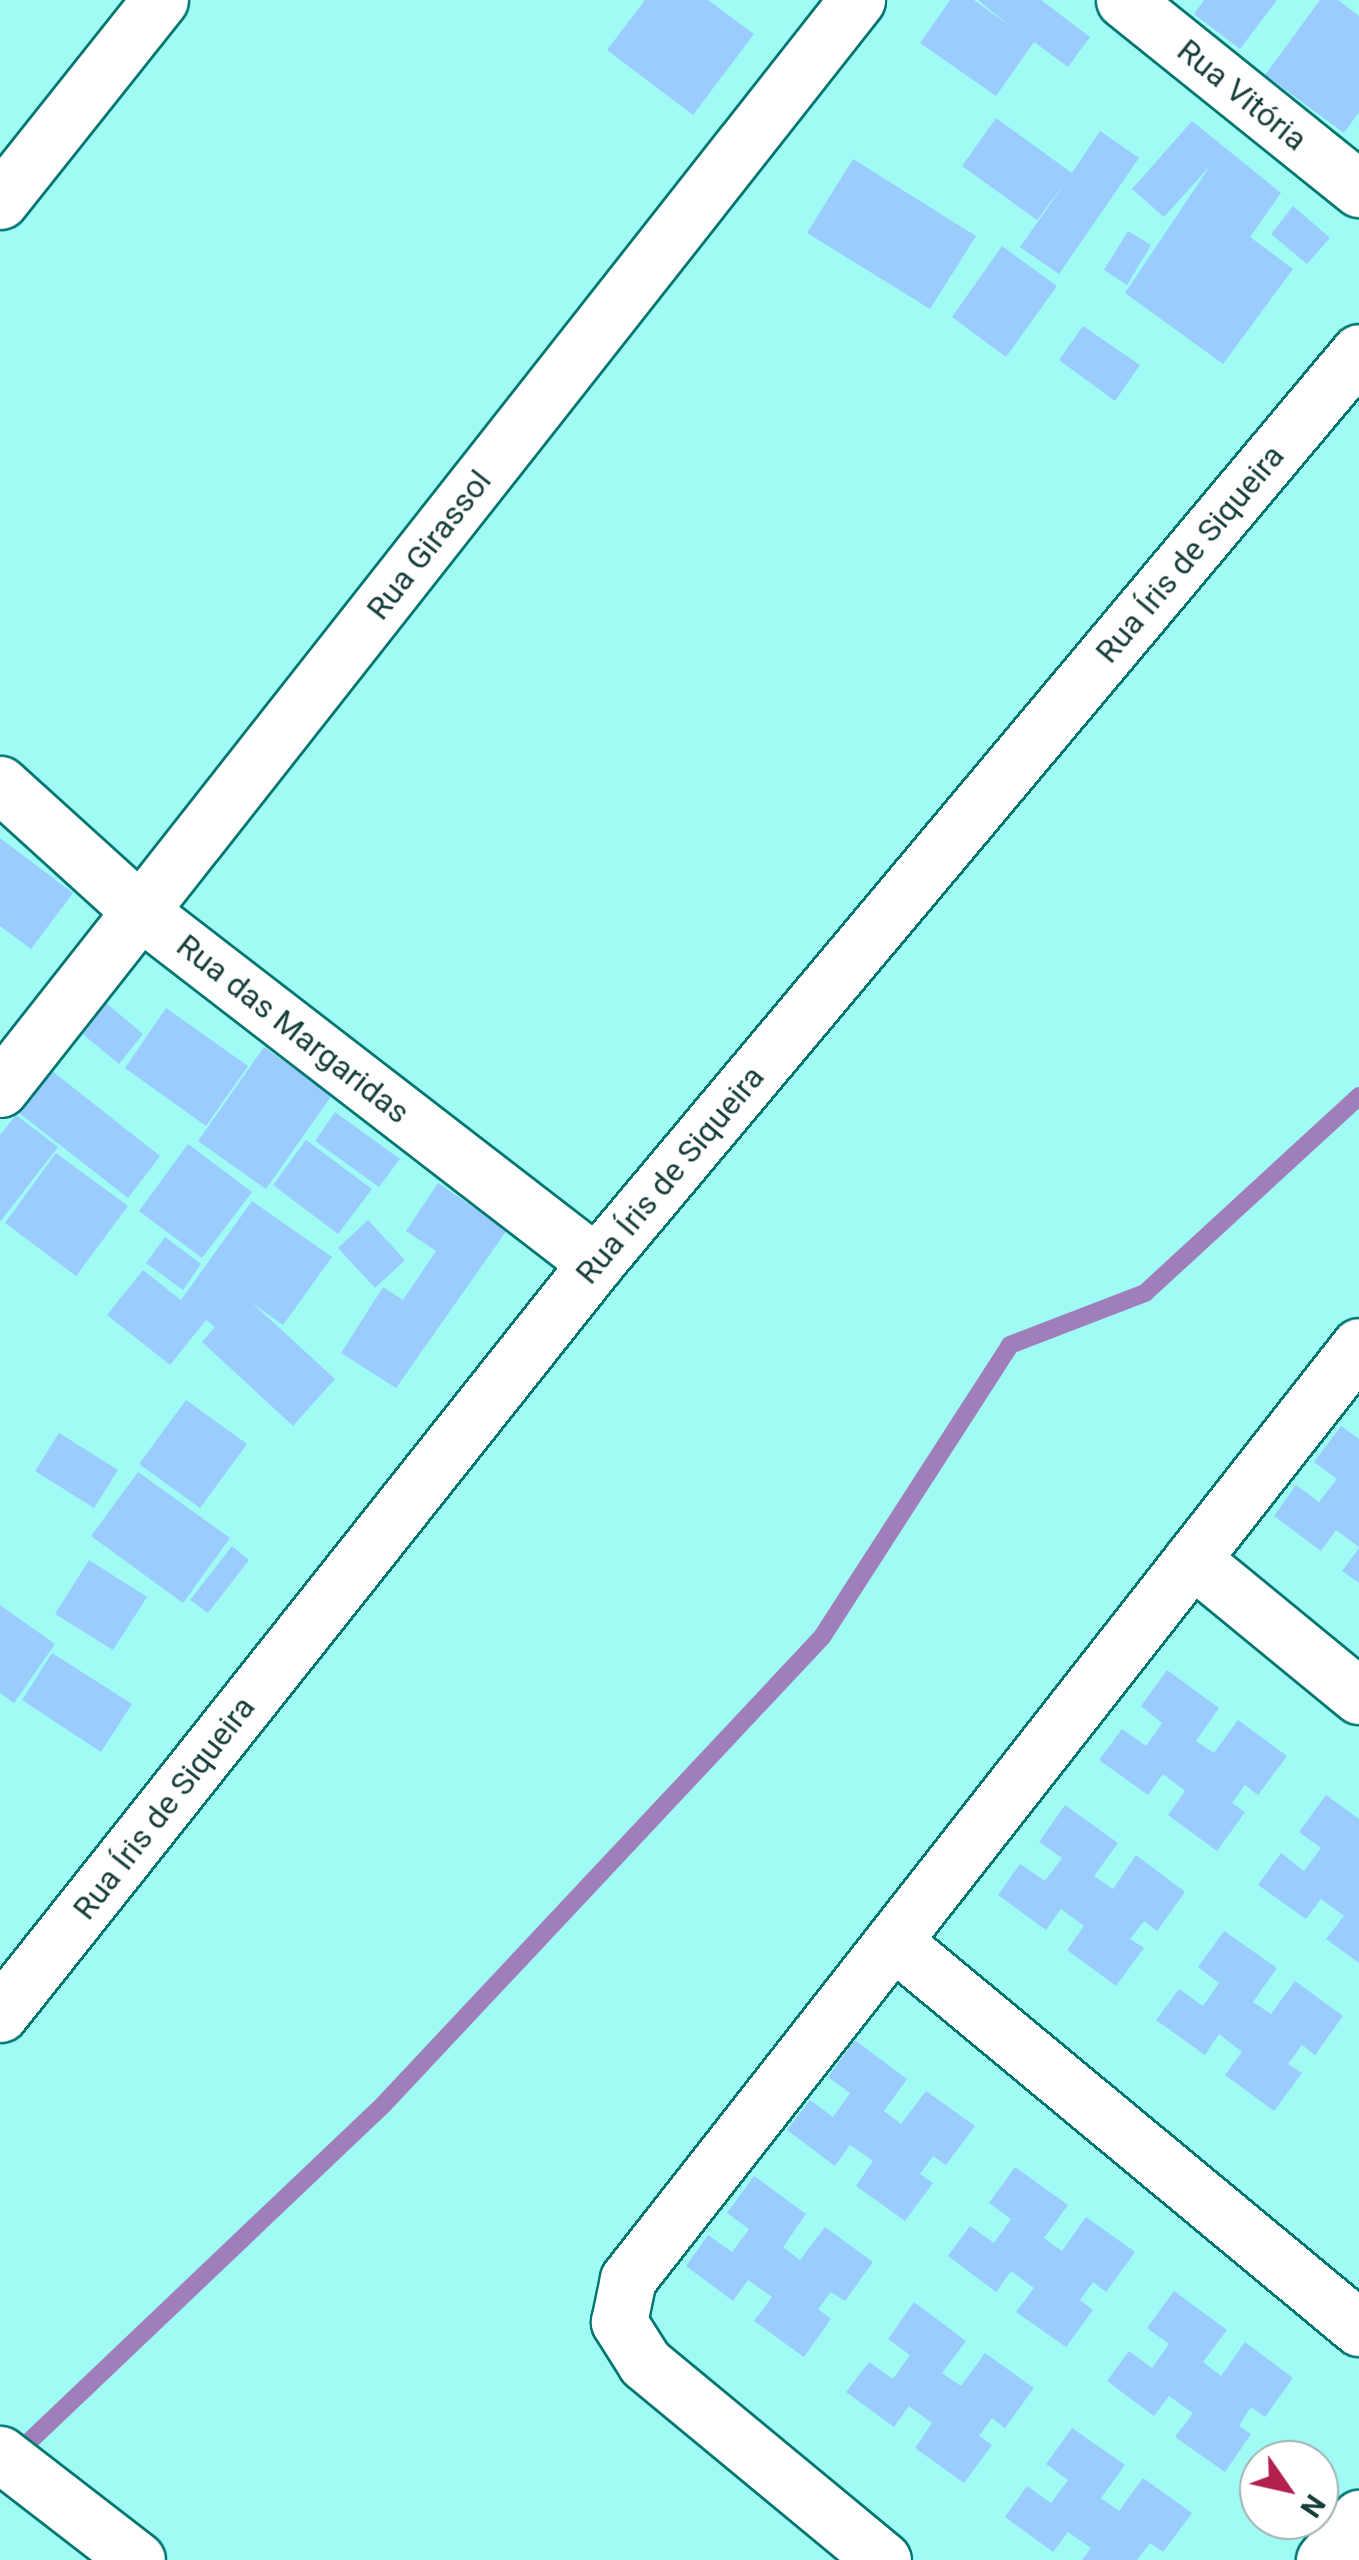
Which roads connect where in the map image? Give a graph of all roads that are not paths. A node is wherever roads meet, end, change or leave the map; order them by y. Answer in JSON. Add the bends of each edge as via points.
{"nodes":[{"id":1,"x":160,"y":0,"type":"edge"},
{"id":2,"x":857,"y":0,"type":"edge"},
{"id":3,"x":1124,"y":0,"type":"edge"},
{"id":4,"x":1359,"y":189,"type":"edge"},
{"id":5,"x":0,"y":201,"type":"edge"},
{"id":6,"x":1359,"y":352,"type":"edge"},
{"id":7,"x":0,"y":784,"type":"edge"},
{"id":8,"x":140,"y":912,"type":"junction"},
{"id":9,"x":0,"y":1088,"type":"edge"},
{"id":10,"x":596,"y":1263,"type":"junction"},
{"id":11,"x":1359,"y":1346,"type":"edge"},
{"id":12,"x":1192,"y":1559,"type":"junction"},
{"id":13,"x":1359,"y":1696,"type":"edge"},
{"id":14,"x":893,"y":1941,"type":"junction"},
{"id":15,"x":0,"y":2014,"type":"edge"},
{"id":16,"x":1359,"y":2328,"type":"edge"},
{"id":17,"x":19,"y":2468,"type":"edge"},
{"id":18,"x":1359,"y":2518,"type":"edge"},
{"id":19,"x":137,"y":2560,"type":"edge"},
{"id":20,"x":883,"y":2560,"type":"edge"},
{"id":21,"x":1324,"y":2560,"type":"edge"}],
"edges":[{"from":1,"to":5,"type":"street"},
{"from":2,"to":8,"type":"street","name":"Rua Girassol"},
{"from":3,"to":4,"type":"street","name":"Rua Vitória"},
{"from":6,"to":10,"type":"street","name":"Rua Íris de Siqueira"},
{"from":7,"to":8,"type":"street","name":"Rua das Margaridas"},
{"from":8,"to":9,"type":"street","name":"Rua Girassol"},
{"from":8,"to":10,"type":"street","name":"Rua das Margaridas"},
{"from":10,"to":15,"type":"street","name":"Rua Íris de Siqueira"},
{"from":11,"to":12,"type":"street"},
{"from":12,"to":13,"type":"street"},
{"from":12,"to":14,"type":"street"},
{"from":14,"to":16,"type":"street"},
{"from":14,"to":20,"type":"street","via":[[628,2278],[619,2322],[645,2363]]},
{"from":17,"to":19,"type":"street"},
{"from":18,"to":21,"type":"street"}]}
